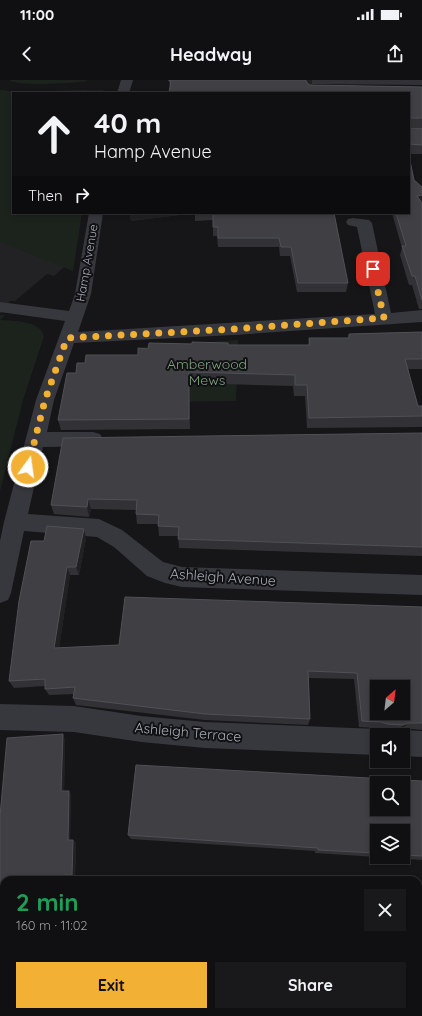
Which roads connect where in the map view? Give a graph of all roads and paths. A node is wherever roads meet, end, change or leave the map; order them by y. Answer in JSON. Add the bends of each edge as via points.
{"nodes":[{"id":1,"x":127,"y":80,"type":"edge"},
{"id":2,"x":123,"y":92,"type":"edge"},
{"id":3,"x":96,"y":214,"type":"edge"},
{"id":4,"x":365,"y":223,"type":"dead end"},
{"id":5,"x":1,"y":307,"type":"edge"},
{"id":6,"x":422,"y":316,"type":"edge"},
{"id":7,"x":75,"y":317,"type":"junction"},
{"id":8,"x":384,"y":318,"type":"junction"},
{"id":9,"x":67,"y":338,"type":"junction"},
{"id":10,"x":115,"y":438,"type":"edge"},
{"id":11,"x":35,"y":440,"type":"junction"},
{"id":12,"x":15,"y":522,"type":"junction"},
{"id":13,"x":422,"y":585,"type":"edge"},
{"id":14,"x":0,"y":593,"type":"edge"},
{"id":15,"x":0,"y":717,"type":"edge"},
{"id":16,"x":370,"y":742,"type":"edge"},
{"id":17,"x":410,"y":743,"type":"edge"},
{"id":18,"x":422,"y":744,"type":"edge"}],
"edges":[{"from":1,"to":2,"type":"street"},
{"from":3,"to":7,"type":"street","name":"Hamp Avenue","via":[[86,283]]},
{"from":4,"to":8,"type":"street"},
{"from":5,"to":7,"type":"street"},
{"from":6,"to":8,"type":"street"},
{"from":7,"to":9,"type":"street","name":"Hamp Avenue"},
{"from":8,"to":9,"type":"street"},
{"from":9,"to":11,"type":"street","name":"Hamp Avenue","via":[[45,400]]},
{"from":10,"to":11,"type":"street"},
{"from":11,"to":12,"type":"street","name":"Hamp Avenue"},
{"from":12,"to":13,"type":"street","name":"Ashleigh Avenue","via":[[88,527],[109,532],[122,540],[155,570],[182,577]]},
{"from":12,"to":14,"type":"street","name":"Hamp Avenue"},
{"from":15,"to":16,"type":"street","name":"Ashleigh Terrace","via":[[74,719],[205,735]]},
{"from":17,"to":18,"type":"street"}]}
